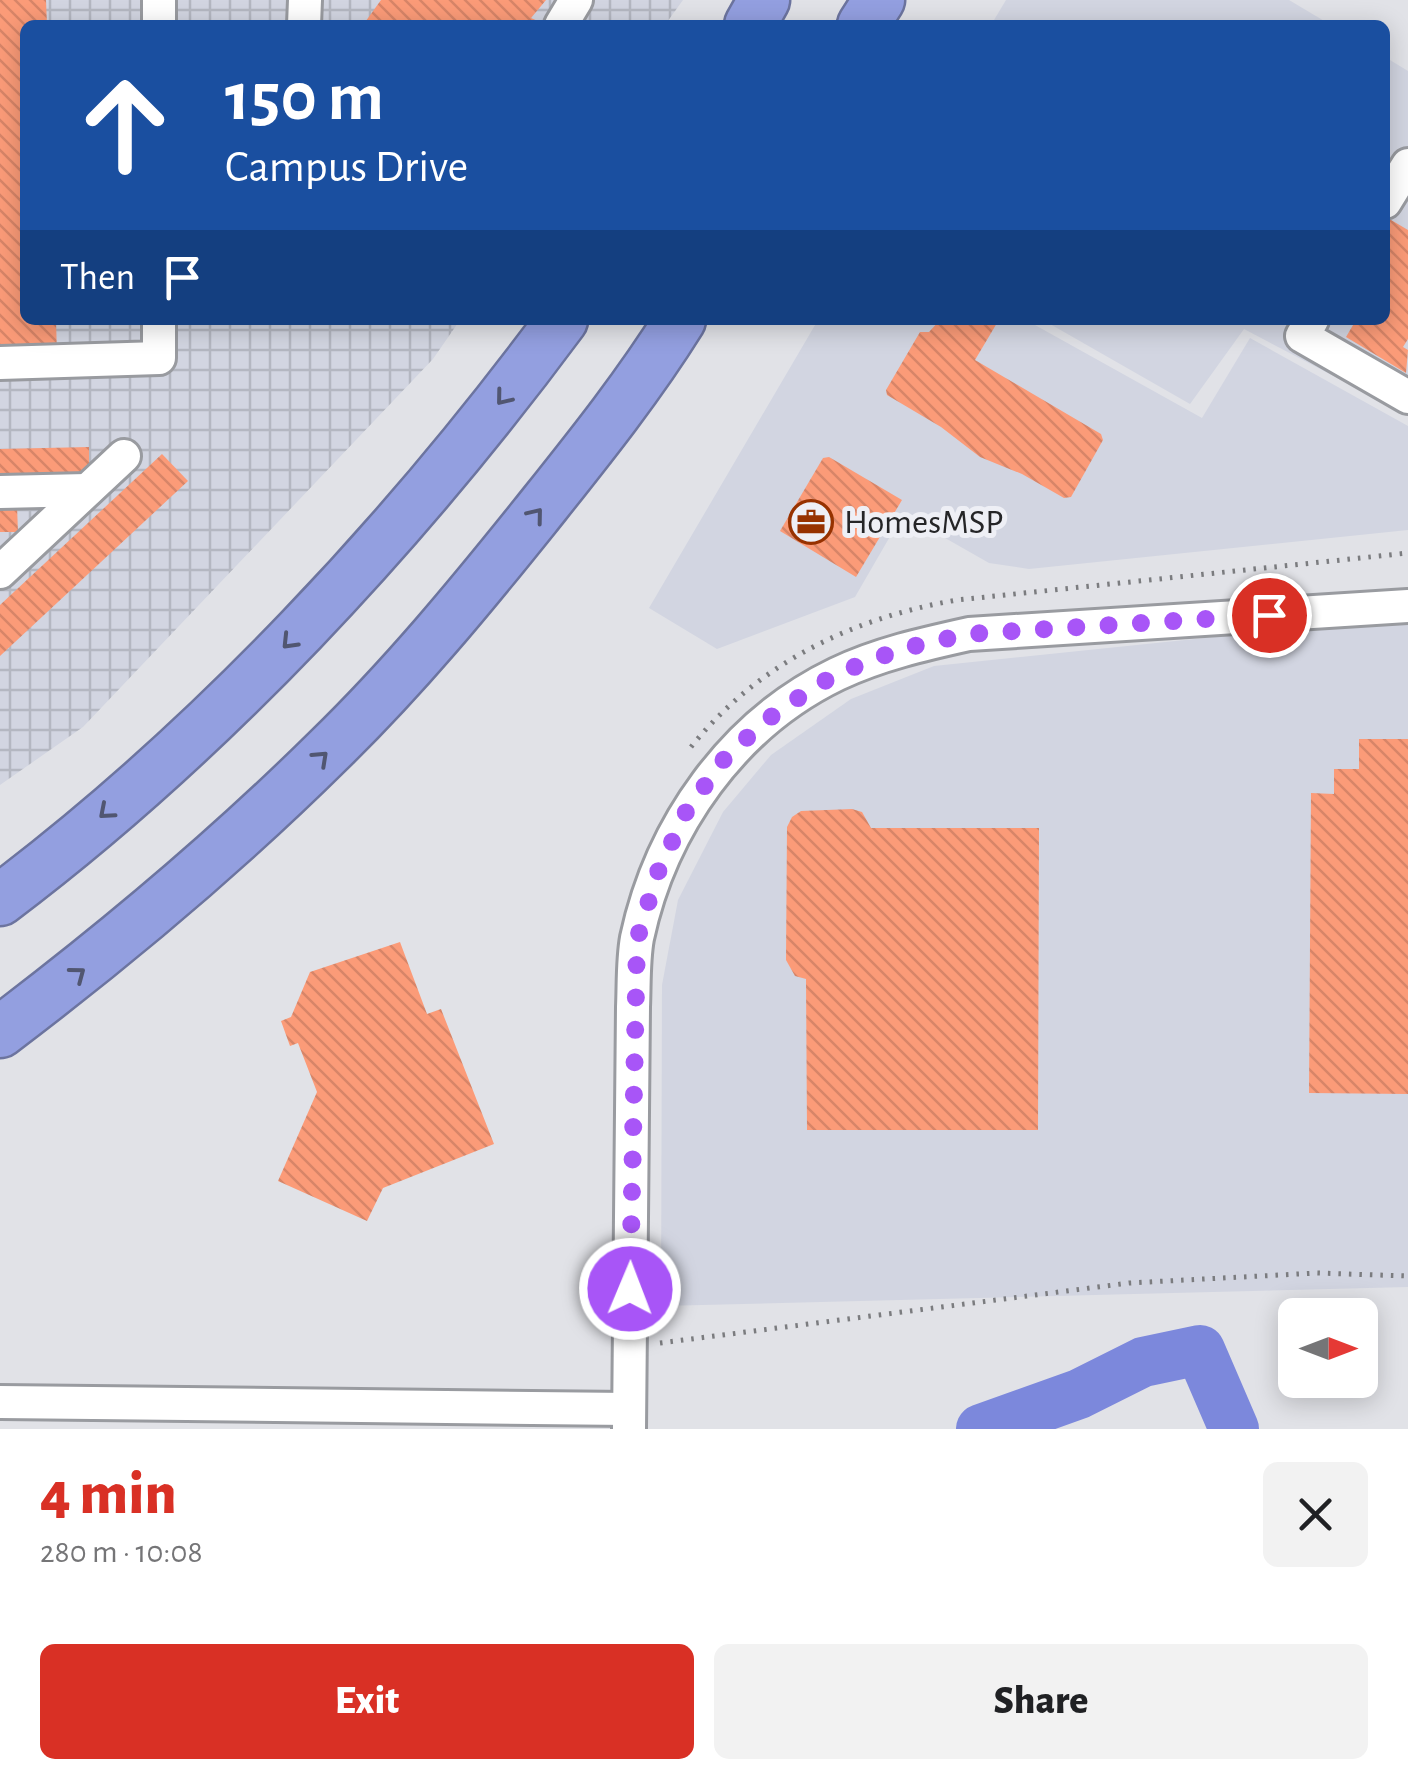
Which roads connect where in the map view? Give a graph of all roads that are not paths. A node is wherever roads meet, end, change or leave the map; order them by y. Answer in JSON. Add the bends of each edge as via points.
{"nodes":[{"id":1,"x":1408,"y":164,"type":"edge"},
{"id":2,"x":1390,"y":194,"type":"edge"},
{"id":3,"x":159,"y":325,"type":"edge"},
{"id":4,"x":558,"y":325,"type":"edge"},
{"id":5,"x":677,"y":325,"type":"edge"},
{"id":6,"x":1309,"y":325,"type":"edge"},
{"id":7,"x":0,"y":363,"type":"edge"},
{"id":8,"x":1408,"y":396,"type":"edge"},
{"id":9,"x":124,"y":456,"type":"dead end"},
{"id":10,"x":87,"y":490,"type":"junction"},
{"id":11,"x":0,"y":492,"type":"edge"},
{"id":12,"x":8,"y":557,"type":"edge"},
{"id":13,"x":1408,"y":606,"type":"edge"},
{"id":14,"x":0,"y":900,"type":"edge"},
{"id":15,"x":0,"y":1032,"type":"edge"},
{"id":16,"x":0,"y":1402,"type":"edge"},
{"id":17,"x":629,"y":1419,"type":"edge"}],
"edges":[{"from":1,"to":2,"type":"street"},
{"from":3,"to":7,"type":"street","via":[[159,358]]},
{"from":4,"to":14,"type":"highway","one_way":true,"via":[[404,519],[285,647],[158,767]]},
{"from":15,"to":5,"type":"highway","one_way":true,"via":[[208,863],[331,748],[462,607]]},
{"from":6,"to":8,"type":"street","via":[[1302,336]]},
{"from":9,"to":10,"type":"street"},
{"from":10,"to":11,"type":"street"},
{"from":10,"to":12,"type":"street"},
{"from":13,"to":17,"type":"street","via":[[968,634],[901,649],[836,674],[727,755],[686,812],[637,940]]},
{"from":16,"to":17,"type":"street"}]}
